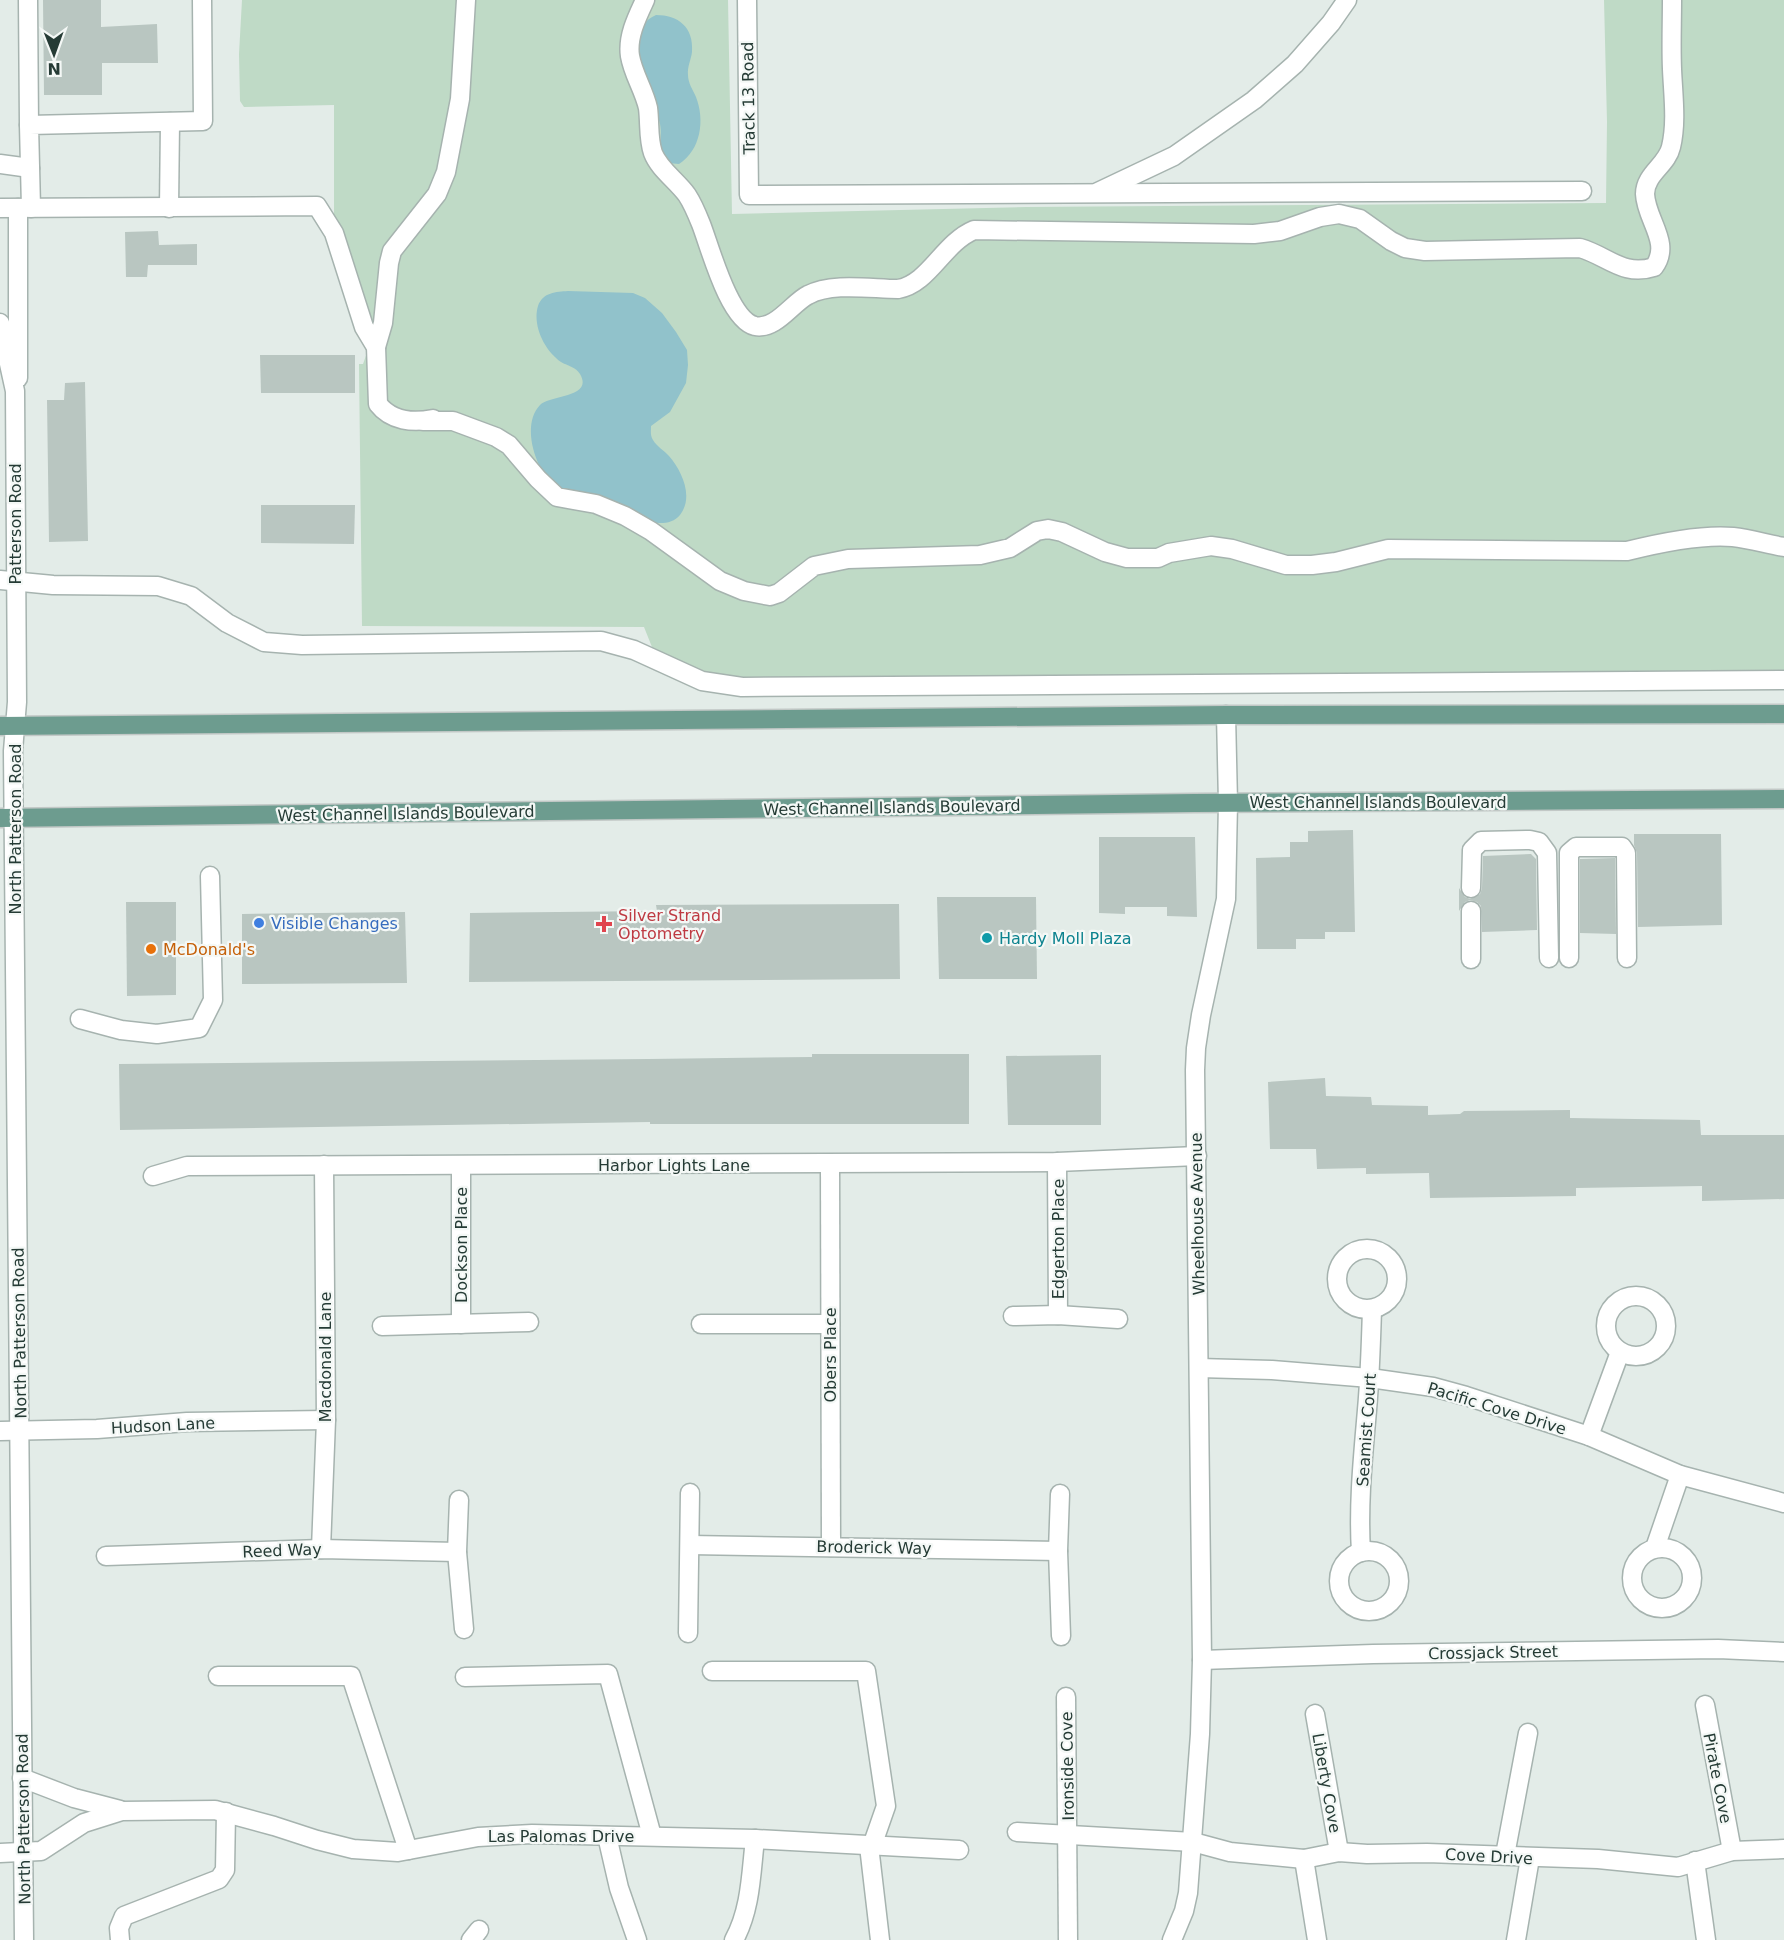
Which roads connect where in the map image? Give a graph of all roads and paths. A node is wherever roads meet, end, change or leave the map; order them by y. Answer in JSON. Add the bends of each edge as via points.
{"nodes":[{"id":1,"x":28,"y":0,"type":"edge"},
{"id":2,"x":202,"y":0,"type":"edge"},
{"id":3,"x":466,"y":0,"type":"edge"},
{"id":4,"x":645,"y":0,"type":"edge"},
{"id":5,"x":747,"y":0,"type":"edge"},
{"id":6,"x":1347,"y":0,"type":"edge"},
{"id":7,"x":1672,"y":0,"type":"edge"},
{"id":8,"x":170,"y":122,"type":"junction"},
{"id":9,"x":29,"y":125,"type":"junction"},
{"id":10,"x":0,"y":164,"type":"edge"},
{"id":11,"x":30,"y":168,"type":"junction"},
{"id":12,"x":1582,"y":191,"type":"dead end"},
{"id":13,"x":1092,"y":194,"type":"junction"},
{"id":14,"x":169,"y":207,"type":"junction"},
{"id":15,"x":16,"y":208,"type":"edge"},
{"id":16,"x":0,"y":323,"type":"edge"},
{"id":17,"x":376,"y":347,"type":"junction"},
{"id":18,"x":15,"y":392,"type":"junction"},
{"id":19,"x":1784,"y":547,"type":"edge"},
{"id":20,"x":8,"y":580,"type":"edge"},
{"id":21,"x":1784,"y":680,"type":"edge"},
{"id":22,"x":1784,"y":714,"type":"edge"},
{"id":23,"x":1226,"y":715,"type":"junction"},
{"id":24,"x":8,"y":726,"type":"edge"},
{"id":25,"x":1784,"y":799,"type":"edge"},
{"id":26,"x":1228,"y":803,"type":"junction"},
{"id":27,"x":7,"y":818,"type":"edge"},
{"id":28,"x":210,"y":876,"type":"dead end"},
{"id":29,"x":1471,"y":888,"type":"dead end"},
{"id":30,"x":1471,"y":910,"type":"dead end"},
{"id":31,"x":1471,"y":958,"type":"dead end"},
{"id":32,"x":1549,"y":958,"type":"dead end"},
{"id":33,"x":1569,"y":958,"type":"dead end"},
{"id":34,"x":1627,"y":958,"type":"dead end"},
{"id":35,"x":80,"y":1019,"type":"dead end"},
{"id":36,"x":1197,"y":1156,"type":"junction"},
{"id":37,"x":1057,"y":1162,"type":"junction"},
{"id":38,"x":830,"y":1164,"type":"junction"},
{"id":39,"x":324,"y":1165,"type":"junction"},
{"id":40,"x":461,"y":1166,"type":"junction"},
{"id":41,"x":153,"y":1176,"type":"dead end"},
{"id":42,"x":1372,"y":1309,"type":"dead end"},
{"id":43,"x":1058,"y":1315,"type":"junction"},
{"id":44,"x":1013,"y":1316,"type":"dead end"},
{"id":45,"x":1118,"y":1319,"type":"dead end"},
{"id":46,"x":529,"y":1322,"type":"dead end"},
{"id":47,"x":461,"y":1324,"type":"junction"},
{"id":48,"x":701,"y":1324,"type":"dead end"},
{"id":49,"x":830,"y":1324,"type":"junction"},
{"id":50,"x":382,"y":1326,"type":"dead end"},
{"id":51,"x":1620,"y":1352,"type":"dead end"},
{"id":52,"x":1199,"y":1368,"type":"junction"},
{"id":53,"x":1370,"y":1378,"type":"junction"},
{"id":54,"x":326,"y":1420,"type":"junction"},
{"id":55,"x":0,"y":1431,"type":"edge"},
{"id":56,"x":20,"y":1431,"type":"junction"},
{"id":57,"x":1589,"y":1436,"type":"junction"},
{"id":58,"x":1680,"y":1474,"type":"junction"},
{"id":59,"x":690,"y":1493,"type":"dead end"},
{"id":60,"x":1060,"y":1494,"type":"dead end"},
{"id":61,"x":459,"y":1500,"type":"dead end"},
{"id":62,"x":1784,"y":1503,"type":"edge"},
{"id":63,"x":690,"y":1545,"type":"junction"},
{"id":64,"x":831,"y":1546,"type":"junction"},
{"id":65,"x":1655,"y":1548,"type":"dead end"},
{"id":66,"x":321,"y":1549,"type":"junction"},
{"id":67,"x":1058,"y":1551,"type":"junction"},
{"id":68,"x":457,"y":1552,"type":"junction"},
{"id":69,"x":1361,"y":1552,"type":"dead end"},
{"id":70,"x":106,"y":1556,"type":"dead end"},
{"id":71,"x":464,"y":1629,"type":"dead end"},
{"id":72,"x":688,"y":1633,"type":"dead end"},
{"id":73,"x":1061,"y":1636,"type":"dead end"},
{"id":74,"x":1784,"y":1652,"type":"edge"},
{"id":75,"x":1202,"y":1660,"type":"junction"},
{"id":76,"x":712,"y":1671,"type":"dead end"},
{"id":77,"x":218,"y":1676,"type":"dead end"},
{"id":78,"x":465,"y":1677,"type":"dead end"},
{"id":79,"x":1066,"y":1697,"type":"dead end"},
{"id":80,"x":1705,"y":1705,"type":"dead end"},
{"id":81,"x":1315,"y":1714,"type":"dead end"},
{"id":82,"x":1528,"y":1733,"type":"dead end"},
{"id":83,"x":22,"y":1778,"type":"junction"},
{"id":84,"x":122,"y":1811,"type":"junction"},
{"id":85,"x":226,"y":1812,"type":"junction"},
{"id":86,"x":1017,"y":1832,"type":"dead end"},
{"id":87,"x":1068,"y":1835,"type":"junction"},
{"id":88,"x":607,"y":1836,"type":"junction"},
{"id":89,"x":652,"y":1836,"type":"junction"},
{"id":90,"x":755,"y":1839,"type":"junction"},
{"id":91,"x":1193,"y":1842,"type":"junction"},
{"id":92,"x":870,"y":1846,"type":"junction"},
{"id":93,"x":1784,"y":1848,"type":"edge"},
{"id":94,"x":408,"y":1850,"type":"junction"},
{"id":95,"x":959,"y":1850,"type":"dead end"},
{"id":96,"x":1732,"y":1851,"type":"junction"},
{"id":97,"x":0,"y":1852,"type":"edge"},
{"id":98,"x":23,"y":1852,"type":"junction"},
{"id":99,"x":1339,"y":1852,"type":"junction"},
{"id":100,"x":1504,"y":1855,"type":"junction"},
{"id":101,"x":1530,"y":1858,"type":"junction"},
{"id":102,"x":1304,"y":1859,"type":"junction"},
{"id":103,"x":1695,"y":1861,"type":"junction"},
{"id":104,"x":24,"y":1940,"type":"edge"},
{"id":105,"x":120,"y":1940,"type":"edge"},
{"id":106,"x":637,"y":1940,"type":"edge"},
{"id":107,"x":734,"y":1940,"type":"edge"},
{"id":108,"x":880,"y":1940,"type":"edge"},
{"id":109,"x":1068,"y":1940,"type":"edge"},
{"id":110,"x":1172,"y":1940,"type":"edge"},
{"id":111,"x":1317,"y":1940,"type":"edge"},
{"id":112,"x":1516,"y":1940,"type":"edge"},
{"id":113,"x":1706,"y":1940,"type":"edge"}],
"edges":[{"from":1,"to":9,"type":"street"},
{"from":2,"to":8,"type":"street","via":[[203,121]]},
{"from":3,"to":17,"type":"street","via":[[460,99],[446,172],[437,194],[392,250],[383,323]]},
{"from":4,"to":7,"type":"street","via":[[632,31],[630,55],[647,106],[653,155],[687,195],[736,308],[751,324],[763,326],[779,319],[809,294],[823,289],[910,287],[951,244],[974,230],[1254,234],[1280,231],[1339,214],[1360,219],[1405,248],[1580,248],[1633,271],[1654,267],[1659,260],[1661,240],[1648,213],[1645,192],[1649,179],[1668,157],[1671,147]]},
{"from":5,"to":13,"type":"street","name":"Track 13 Road","via":[[749,195]]},
{"from":6,"to":13,"type":"street","via":[[1295,64],[1254,100],[1174,156]]},
{"from":8,"to":9,"type":"street"},
{"from":8,"to":14,"type":"street"},
{"from":9,"to":11,"type":"street"},
{"from":10,"to":11,"type":"street"},
{"from":11,"to":15,"type":"street"},
{"from":12,"to":13,"type":"street"},
{"from":14,"to":15,"type":"street"},
{"from":14,"to":17,"type":"street","via":[[316,206],[334,232],[364,327]]},
{"from":15,"to":18,"type":"street","via":[[20,372]]},
{"from":16,"to":18,"type":"street","name":"Patterson Road"},
{"from":17,"to":19,"type":"street","via":[[378,404],[383,411],[423,421],[453,416],[509,445],[557,497],[610,509],[651,531],[720,580],[744,591],[770,596],[814,566],[828,562],[980,555],[1010,548],[1037,531],[1048,529],[1127,558],[1158,558],[1211,546],[1286,565],[1336,562],[1388,549],[1627,551],[1732,537]]},
{"from":18,"to":20,"type":"street","name":"Patterson Road"},
{"from":20,"to":21,"type":"street","via":[[53,585],[158,586],[191,596],[227,623],[264,642],[302,645],[601,641],[634,650],[702,681],[742,687]]},
{"from":20,"to":24,"type":"street","name":"Patterson Road","via":[[17,702]]},
{"from":22,"to":23,"type":"main road"},
{"from":23,"to":24,"type":"main road"},
{"from":23,"to":26,"type":"street","name":"Wheelhouse Avenue"},
{"from":24,"to":27,"type":"street","name":"North Patterson Road","via":[[13,751]]},
{"from":25,"to":26,"type":"main road","name":"West Channel Islands Boulevard"},
{"from":26,"to":27,"type":"main road","name":"West Channel Islands Boulevard"},
{"from":26,"to":36,"type":"street","name":"Wheelhouse Avenue","via":[[1226,899],[1196,1048]]},
{"from":27,"to":56,"type":"street","name":"North Patterson Road"},
{"from":28,"to":35,"type":"street","via":[[213,1000],[200,1028],[157,1034]]},
{"from":29,"to":32,"type":"street","via":[[1472,850],[1482,841],[1539,842],[1547,853]]},
{"from":30,"to":31,"type":"street"},
{"from":33,"to":34,"type":"street","via":[[1569,853],[1576,846],[1622,847],[1626,853]]},
{"from":36,"to":37,"type":"street","name":"Harbor Lights Lane"},
{"from":36,"to":52,"type":"street","name":"Wheelhouse Avenue"},
{"from":37,"to":38,"type":"street","name":"Harbor Lights Lane"},
{"from":37,"to":43,"type":"street","name":"Edgerton Place"},
{"from":38,"to":40,"type":"street","name":"Harbor Lights Lane"},
{"from":38,"to":49,"type":"street","name":"Obers Place"},
{"from":39,"to":40,"type":"street","name":"Harbor Lights Lane"},
{"from":39,"to":41,"type":"street","name":"Harbor Lights Lane","via":[[187,1166]]},
{"from":39,"to":54,"type":"street","name":"Macdonald Lane"},
{"from":40,"to":47,"type":"street","name":"Dockson Place"},
{"from":42,"to":53,"type":"street","name":"Seamist Court"},
{"from":43,"to":44,"type":"street","name":"Edgerton Place"},
{"from":43,"to":45,"type":"street","name":"Edgerton Place"},
{"from":46,"to":47,"type":"street"},
{"from":47,"to":50,"type":"street"},
{"from":48,"to":49,"type":"street"},
{"from":49,"to":64,"type":"street","name":"Obers Place"},
{"from":51,"to":57,"type":"street"},
{"from":52,"to":53,"type":"street","name":"Pacific Cove Drive"},
{"from":52,"to":75,"type":"street","name":"Wheelhouse Avenue"},
{"from":53,"to":57,"type":"street","name":"Pacific Cove Drive","via":[[1466,1396]]},
{"from":53,"to":69,"type":"street","name":"Seamist Court","via":[[1361,1485]]},
{"from":54,"to":56,"type":"street","name":"Hudson Lane"},
{"from":54,"to":66,"type":"street","name":"Macdonald Lane"},
{"from":55,"to":56,"type":"street","name":"Hudson Lane"},
{"from":56,"to":83,"type":"street","name":"North Patterson Road"},
{"from":57,"to":58,"type":"street","name":"Pacific Cove Drive"},
{"from":58,"to":62,"type":"street","name":"Pacific Cove Drive"},
{"from":58,"to":65,"type":"street"},
{"from":59,"to":63,"type":"street"},
{"from":60,"to":67,"type":"street"},
{"from":61,"to":68,"type":"street"},
{"from":63,"to":64,"type":"street","name":"Broderick Way"},
{"from":63,"to":72,"type":"street"},
{"from":64,"to":67,"type":"street","name":"Broderick Way"},
{"from":66,"to":68,"type":"street","name":"Reed Way"},
{"from":66,"to":70,"type":"street","name":"Reed Way"},
{"from":67,"to":73,"type":"street"},
{"from":68,"to":71,"type":"street"},
{"from":74,"to":75,"type":"street","name":"Crossjack Street","via":[[1718,1649]]},
{"from":75,"to":91,"type":"street","name":"Wheelhouse Avenue"},
{"from":76,"to":92,"type":"street","via":[[866,1671],[885,1806]]},
{"from":77,"to":94,"type":"street","via":[[351,1676]]},
{"from":78,"to":89,"type":"street","via":[[608,1674]]},
{"from":79,"to":87,"type":"street","name":"Ironside Cove"},
{"from":80,"to":96,"type":"street","name":"Pirate Cove"},
{"from":81,"to":99,"type":"street","name":"Liberty Cove"},
{"from":82,"to":100,"type":"street"},
{"from":83,"to":84,"type":"street"},
{"from":83,"to":98,"type":"street","name":"North Patterson Road"},
{"from":84,"to":85,"type":"street","name":"Las Palomas Drive"},
{"from":84,"to":98,"type":"street","name":"Las Palomas Drive","via":[[84,1823],[41,1851]]},
{"from":85,"to":94,"type":"street","name":"Las Palomas Drive","via":[[353,1849]]},
{"from":85,"to":105,"type":"street","via":[[225,1870],[219,1879],[124,1916],[118,1928]]},
{"from":86,"to":87,"type":"street","name":"Cove Drive"},
{"from":87,"to":91,"type":"street","name":"Cove Drive"},
{"from":87,"to":109,"type":"street","name":"Ironside Cove"},
{"from":88,"to":89,"type":"street","name":"Las Palomas Drive"},
{"from":88,"to":94,"type":"street","name":"Las Palomas Drive","via":[[478,1837]]},
{"from":88,"to":106,"type":"street"},
{"from":89,"to":90,"type":"street","name":"Las Palomas Drive"},
{"from":90,"to":92,"type":"street","name":"Las Palomas Drive"},
{"from":90,"to":107,"type":"street","via":[[748,1902]]},
{"from":91,"to":102,"type":"street","name":"Cove Drive","via":[[1230,1852]]},
{"from":91,"to":110,"type":"street","via":[[1188,1893]]},
{"from":92,"to":95,"type":"street","name":"Las Palomas Drive"},
{"from":92,"to":108,"type":"street"},
{"from":93,"to":96,"type":"street","name":"Cove Drive"},
{"from":96,"to":103,"type":"street","name":"Cove Drive"},
{"from":97,"to":98,"type":"street","name":"Las Palomas Drive"},
{"from":98,"to":104,"type":"street","name":"North Patterson Road"},
{"from":99,"to":100,"type":"street","name":"Cove Drive"},
{"from":99,"to":102,"type":"street","name":"Cove Drive"},
{"from":100,"to":101,"type":"street","name":"Cove Drive"},
{"from":101,"to":103,"type":"street","name":"Cove Drive","via":[[1598,1859],[1678,1867]]},
{"from":101,"to":112,"type":"street"},
{"from":102,"to":111,"type":"street"},
{"from":103,"to":113,"type":"street"}]}
